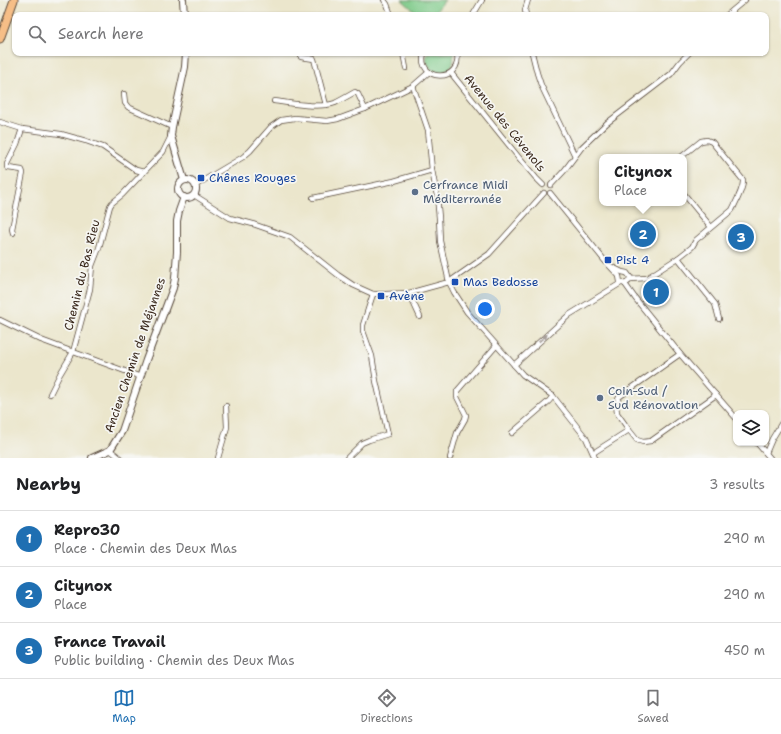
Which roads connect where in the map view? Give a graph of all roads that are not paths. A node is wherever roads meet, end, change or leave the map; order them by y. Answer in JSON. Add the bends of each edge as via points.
{"nodes":[{"id":1,"x":14,"y":0,"type":"edge"},
{"id":2,"x":183,"y":0,"type":"edge"},
{"id":3,"x":384,"y":0,"type":"edge"},
{"id":4,"x":482,"y":0,"type":"edge"},
{"id":5,"x":528,"y":0,"type":"edge"},
{"id":6,"x":746,"y":0,"type":"edge"},
{"id":7,"x":184,"y":12,"type":"edge"},
{"id":8,"x":390,"y":12,"type":"edge"},
{"id":9,"x":475,"y":12,"type":"edge"},
{"id":10,"x":525,"y":12,"type":"edge"},
{"id":11,"x":731,"y":12,"type":"edge"},
{"id":12,"x":0,"y":39,"type":"edge"},
{"id":13,"x":186,"y":56,"type":"edge"},
{"id":14,"x":404,"y":56,"type":"edge"},
{"id":15,"x":423,"y":56,"type":"edge"},
{"id":16,"x":458,"y":56,"type":"edge"},
{"id":17,"x":533,"y":56,"type":"edge"},
{"id":18,"x":686,"y":56,"type":"edge"},
{"id":19,"x":301,"y":57,"type":"dead end"},
{"id":20,"x":406,"y":68,"type":"dead end"},
{"id":21,"x":429,"y":72,"type":"junction"},
{"id":22,"x":451,"y":73,"type":"junction"},
{"id":23,"x":413,"y":86,"type":"junction"},
{"id":24,"x":124,"y":94,"type":"dead end"},
{"id":25,"x":274,"y":101,"type":"dead end"},
{"id":26,"x":326,"y":105,"type":"junction"},
{"id":27,"x":365,"y":108,"type":"junction"},
{"id":28,"x":0,"y":122,"type":"edge"},
{"id":29,"x":172,"y":127,"type":"junction"},
{"id":30,"x":22,"y":128,"type":"junction"},
{"id":31,"x":171,"y":136,"type":"junction"},
{"id":32,"x":686,"y":154,"type":"edge"},
{"id":33,"x":575,"y":156,"type":"junction"},
{"id":34,"x":432,"y":170,"type":"junction"},
{"id":35,"x":144,"y":172,"type":"junction"},
{"id":36,"x":184,"y":180,"type":"junction"},
{"id":37,"x":196,"y":185,"type":"junction"},
{"id":38,"x":543,"y":185,"type":"junction"},
{"id":39,"x":551,"y":185,"type":"junction"},
{"id":40,"x":547,"y":193,"type":"junction"},
{"id":41,"x":194,"y":195,"type":"junction"},
{"id":42,"x":184,"y":198,"type":"junction"},
{"id":43,"x":313,"y":198,"type":"dead end"},
{"id":44,"x":687,"y":198,"type":"edge"},
{"id":45,"x":711,"y":227,"type":"junction"},
{"id":46,"x":13,"y":233,"type":"dead end"},
{"id":47,"x":678,"y":258,"type":"junction"},
{"id":48,"x":620,"y":274,"type":"junction"},
{"id":49,"x":627,"y":281,"type":"junction"},
{"id":50,"x":449,"y":282,"type":"junction"},
{"id":51,"x":408,"y":293,"type":"junction"},
{"id":52,"x":373,"y":294,"type":"junction"},
{"id":53,"x":420,"y":317,"type":"dead end"},
{"id":54,"x":719,"y":319,"type":"dead end"},
{"id":55,"x":0,"y":320,"type":"edge"},
{"id":56,"x":496,"y":346,"type":"junction"},
{"id":57,"x":73,"y":352,"type":"junction"},
{"id":58,"x":680,"y":354,"type":"junction"},
{"id":59,"x":514,"y":365,"type":"junction"},
{"id":60,"x":141,"y":377,"type":"junction"},
{"id":61,"x":50,"y":394,"type":"dead end"},
{"id":62,"x":716,"y":395,"type":"junction"},
{"id":63,"x":553,"y":396,"type":"junction"},
{"id":64,"x":226,"y":406,"type":"dead end"},
{"id":65,"x":733,"y":415,"type":"edge"},
{"id":66,"x":781,"y":424,"type":"edge"},
{"id":67,"x":629,"y":430,"type":"junction"},
{"id":68,"x":512,"y":433,"type":"dead end"},
{"id":69,"x":760,"y":446,"type":"edge"},
{"id":70,"x":110,"y":450,"type":"junction"},
{"id":71,"x":593,"y":453,"type":"junction"},
{"id":72,"x":766,"y":453,"type":"junction"},
{"id":73,"x":92,"y":458,"type":"edge"},
{"id":74,"x":120,"y":458,"type":"edge"},
{"id":75,"x":218,"y":458,"type":"edge"},
{"id":76,"x":347,"y":458,"type":"edge"},
{"id":77,"x":450,"y":458,"type":"edge"},
{"id":78,"x":595,"y":458,"type":"edge"},
{"id":79,"x":770,"y":458,"type":"edge"}],
"edges":[{"from":1,"to":12,"type":"main road"},
{"from":2,"to":7,"type":"street"},
{"from":3,"to":8,"type":"street"},
{"from":4,"to":9,"type":"street"},
{"from":5,"to":10,"type":"street"},
{"from":6,"to":11,"type":"street"},
{"from":13,"to":29,"type":"street"},
{"from":14,"to":20,"type":"street"},
{"from":15,"to":21,"type":"street","via":[[425,68]]},
{"from":16,"to":22,"type":"street","via":[[456,66]]},
{"from":17,"to":33,"type":"street","via":[[541,85]]},
{"from":18,"to":33,"type":"street","via":[[671,74],[607,123]]},
{"from":19,"to":26,"type":"street","via":[[314,59]]},
{"from":21,"to":22,"type":"street","via":[[440,76]]},
{"from":21,"to":23,"type":"street"},
{"from":22,"to":38,"type":"street","name":"Avenue des Cévenols"},
{"from":23,"to":27,"type":"street"},
{"from":23,"to":34,"type":"street","via":[[428,130]]},
{"from":24,"to":29,"type":"street","via":[[128,107]]},
{"from":25,"to":26,"type":"street"},
{"from":26,"to":27,"type":"street","via":[[354,92],[358,94]]},
{"from":27,"to":37,"type":"street","via":[[327,121],[295,118],[281,120],[243,157]]},
{"from":28,"to":30,"type":"street"},
{"from":29,"to":31,"type":"street"},
{"from":30,"to":35,"type":"street","via":[[90,142],[108,150],[136,170]]},
{"from":30,"to":46,"type":"street","via":[[7,164],[8,168],[20,169],[24,173]]},
{"from":31,"to":35,"type":"street","name":"Chemin du Bas Rieu","via":[[163,152]]},
{"from":31,"to":36,"type":"street"},
{"from":32,"to":45,"type":"street","via":[[701,141],[712,142],[743,180],[732,210]]},
{"from":33,"to":39,"type":"street"},
{"from":34,"to":43,"type":"street","via":[[394,181]]},
{"from":34,"to":50,"type":"street","via":[[437,196],[440,241]]},
{"from":35,"to":57,"type":"street","name":"Chemin du Bas Rieu","via":[[110,206],[92,266],[89,297]]},
{"from":36,"to":37,"type":"street","via":[[189,179]]},
{"from":36,"to":42,"type":"street","via":[[178,187]]},
{"from":37,"to":41,"type":"street"},
{"from":38,"to":39,"type":"street"},
{"from":38,"to":40,"type":"street","via":[[542,188]]},
{"from":39,"to":40,"type":"street","via":[[552,188]]},
{"from":40,"to":48,"type":"street","via":[[610,266]]},
{"from":40,"to":50,"type":"street","via":[[489,254]]},
{"from":41,"to":42,"type":"street"},
{"from":41,"to":52,"type":"street","via":[[230,218],[290,237],[338,275]]},
{"from":42,"to":60,"type":"street","name":"Ancien Chemin de Méjannes","via":[[177,221],[173,288]]},
{"from":44,"to":45,"type":"street"},
{"from":45,"to":47,"type":"street"},
{"from":47,"to":49,"type":"street","via":[[647,278]]},
{"from":47,"to":54,"type":"street","via":[[715,304]]},
{"from":48,"to":49,"type":"street","via":[[619,280]]},
{"from":48,"to":49,"type":"street","via":[[627,273]]},
{"from":49,"to":58,"type":"street","via":[[635,298]]},
{"from":59,"to":49,"type":"street","one_way":true,"via":[[569,315]]},
{"from":50,"to":51,"type":"street"},
{"from":50,"to":56,"type":"street","via":[[467,312]]},
{"from":51,"to":52,"type":"street"},
{"from":51,"to":53,"type":"street"},
{"from":52,"to":76,"type":"street","via":[[363,331],[372,356],[388,434],[362,443]]},
{"from":55,"to":57,"type":"street"},
{"from":56,"to":59,"type":"street"},
{"from":56,"to":77,"type":"street","via":[[457,391],[457,397],[466,415],[457,433]]},
{"from":57,"to":60,"type":"street"},
{"from":57,"to":61,"type":"street","name":"Chemin du Bas Rieu"},
{"from":58,"to":62,"type":"street"},
{"from":58,"to":67,"type":"street","via":[[619,397],[617,413]]},
{"from":59,"to":63,"type":"street","via":[[523,375]]},
{"from":60,"to":70,"type":"street","name":"Ancien Chemin de Méjannes","via":[[122,431]]},
{"from":62,"to":65,"type":"street"},
{"from":62,"to":67,"type":"street","via":[[651,441],[637,440]]},
{"from":63,"to":68,"type":"street"},
{"from":63,"to":71,"type":"street","via":[[586,438]]},
{"from":64,"to":75,"type":"street","via":[[227,427]]},
{"from":66,"to":72,"type":"street"},
{"from":67,"to":71,"type":"street"},
{"from":69,"to":72,"type":"street"},
{"from":70,"to":73,"type":"street","name":"Ancien Chemin de Méjannes"},
{"from":70,"to":74,"type":"street"},
{"from":71,"to":78,"type":"street"},
{"from":72,"to":79,"type":"street"}]}
